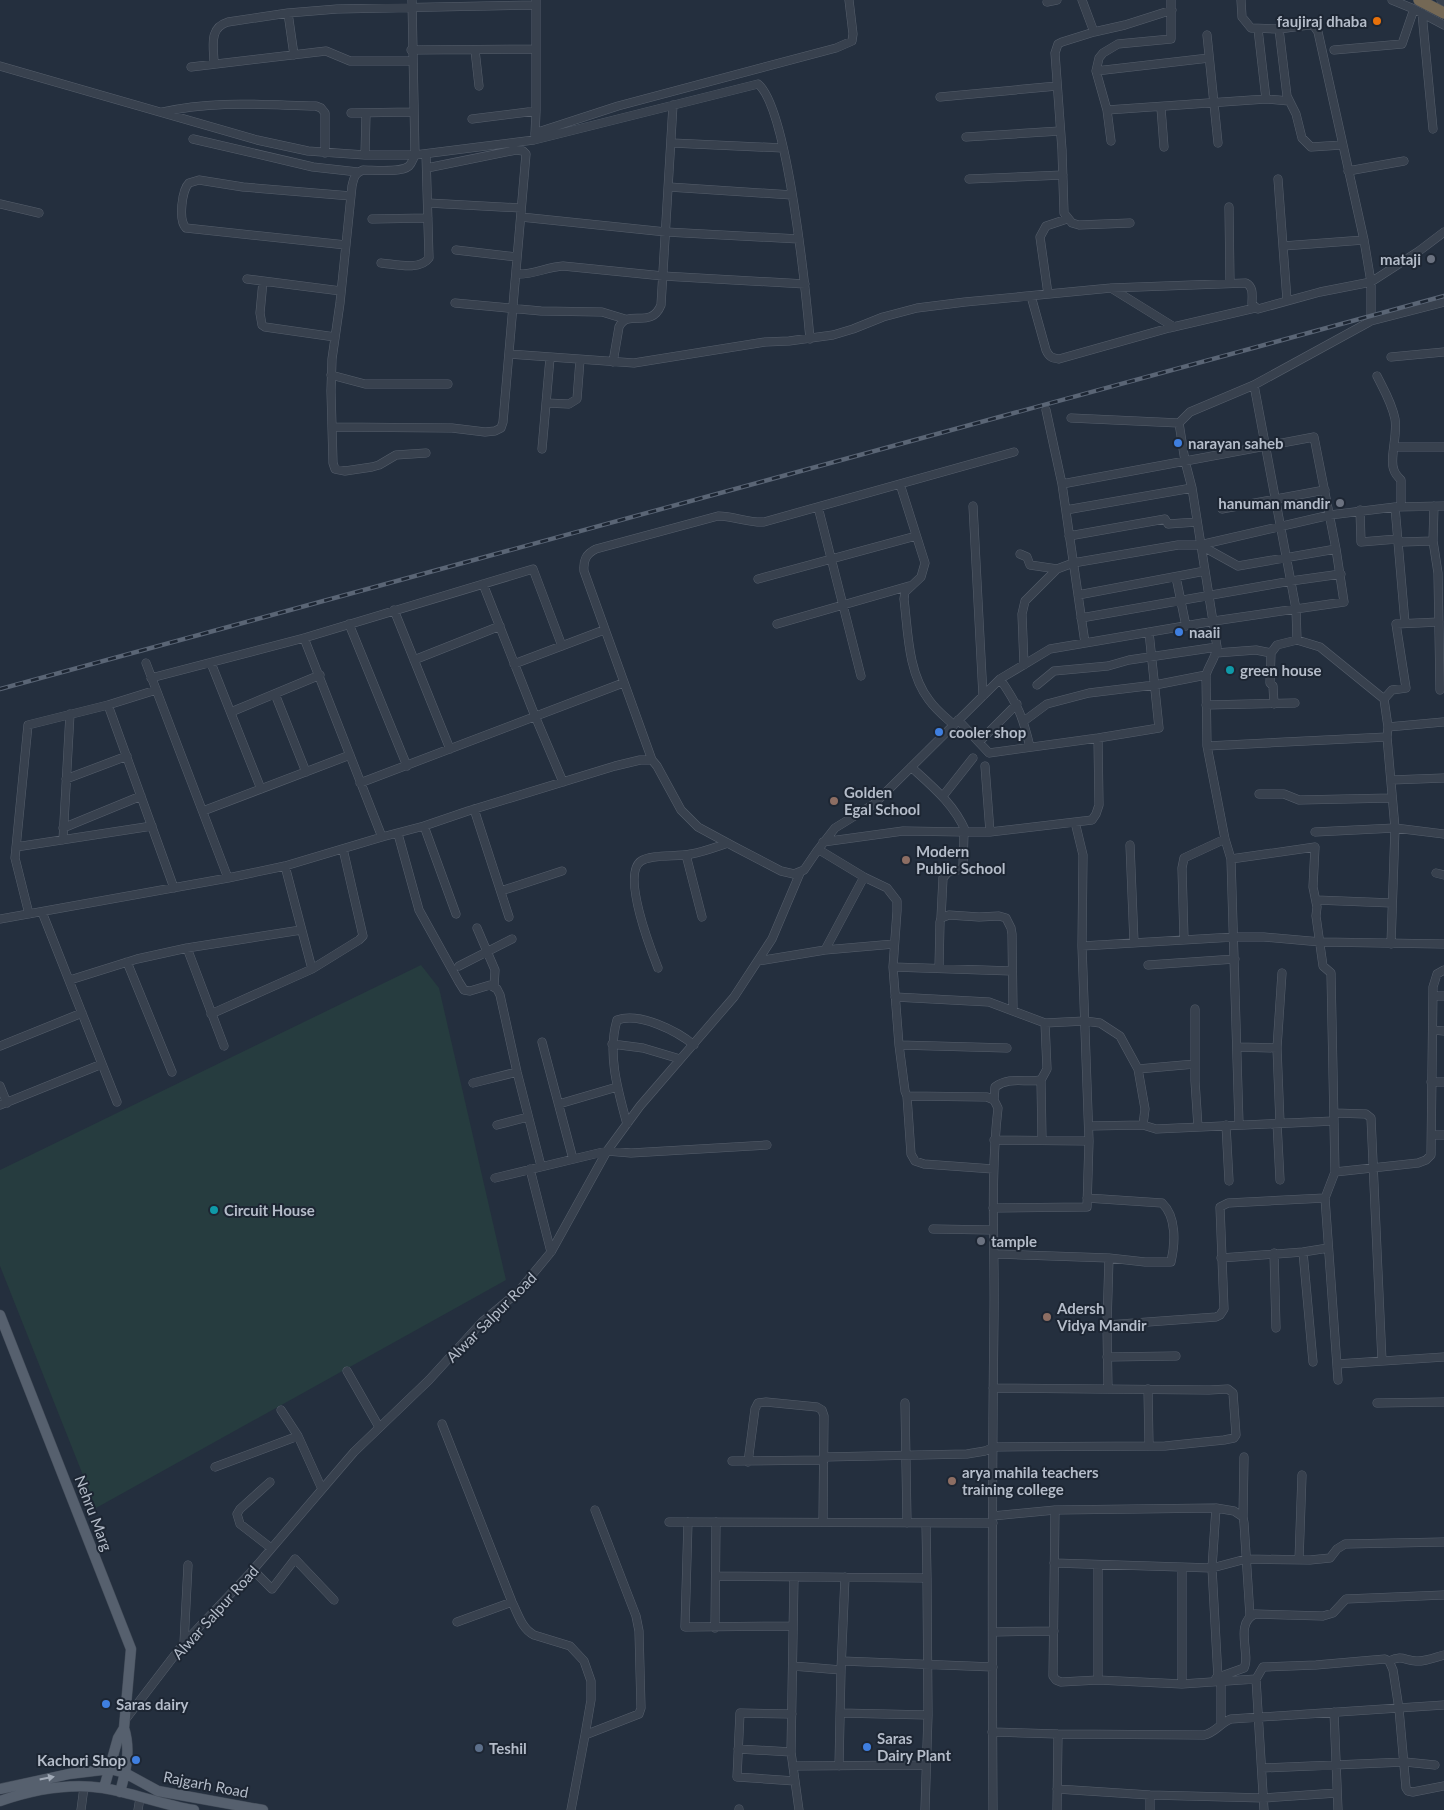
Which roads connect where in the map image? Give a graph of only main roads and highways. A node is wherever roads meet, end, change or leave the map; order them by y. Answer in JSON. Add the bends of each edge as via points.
{"nodes":[{"id":1,"x":1418,"y":8,"type":"edge"},
{"id":2,"x":1444,"y":13,"type":"edge"},
{"id":3,"x":0,"y":1315,"type":"edge"},
{"id":4,"x":125,"y":1724,"type":"junction"},
{"id":5,"x":110,"y":1769,"type":"junction"},
{"id":6,"x":125,"y":1773,"type":"junction"},
{"id":7,"x":0,"y":1788,"type":"edge"},
{"id":8,"x":104,"y":1788,"type":"junction"},
{"id":9,"x":120,"y":1792,"type":"junction"},
{"id":10,"x":0,"y":1801,"type":"edge"},
{"id":11,"x":177,"y":1809,"type":"edge"},
{"id":12,"x":194,"y":1810,"type":"edge"},
{"id":13,"x":263,"y":1810,"type":"edge"}],
"edges":[{"from":1,"to":2,"type":"highway"},
{"from":3,"to":4,"type":"main road","name":"Nehru Marg","via":[[131,1649]]},
{"from":4,"to":5,"type":"main road","name":"Nehru Marg"},
{"from":4,"to":6,"type":"main road","name":"Nehru Marg","via":[[128,1742]]},
{"from":5,"to":6,"type":"main road","name":"Rajgarh Road"},
{"from":7,"to":5,"type":"main road","name":"Rajgarh Road","one_way":true},
{"from":5,"to":8,"type":"main road","name":"Nehru Marg"},
{"from":6,"to":9,"type":"main road","name":"Nehru Marg"},
{"from":6,"to":13,"type":"main road","name":"Rajgarh Road","via":[[158,1791]]},
{"from":8,"to":9,"type":"main road","name":"Rajgarh Road"},
{"from":8,"to":10,"type":"main road","name":"Rajgarh Road","via":[[51,1789]]},
{"from":9,"to":11,"type":"main road","name":"Rajgarh Road"},
{"from":11,"to":12,"type":"main road","name":"Rajgarh Road"}]}
